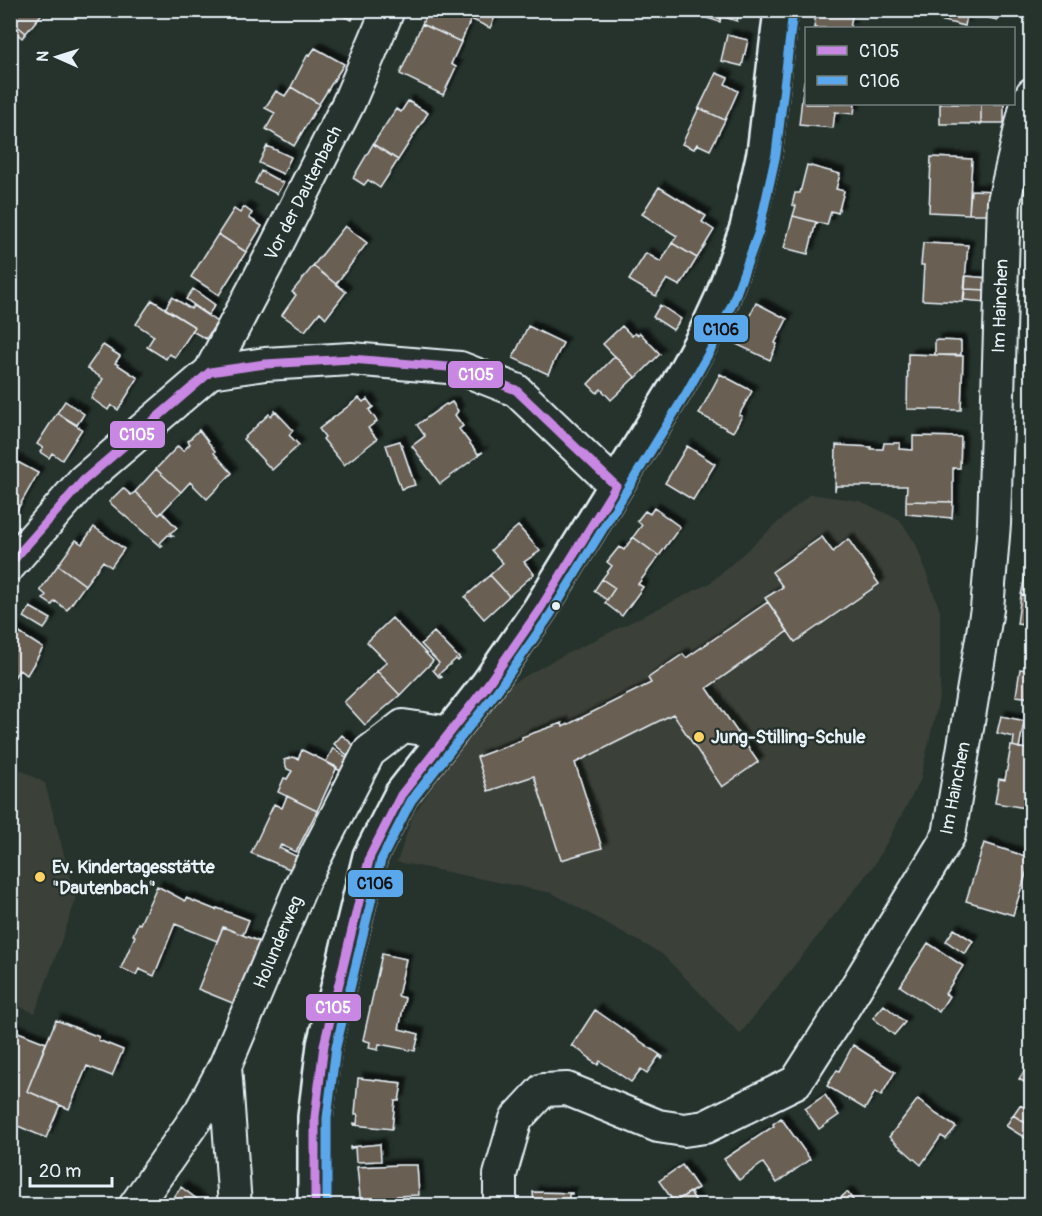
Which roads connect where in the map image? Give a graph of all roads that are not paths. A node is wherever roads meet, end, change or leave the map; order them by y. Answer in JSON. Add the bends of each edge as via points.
{"nodes":[{"id":1,"x":388,"y":10,"type":"edge"},
{"id":2,"x":782,"y":10,"type":"edge"},
{"id":3,"x":1032,"y":94,"type":"edge"},
{"id":4,"x":210,"y":372,"type":"junction"},
{"id":5,"x":616,"y":486,"type":"junction"},
{"id":6,"x":10,"y":565,"type":"edge"},
{"id":7,"x":451,"y":733,"type":"junction"},
{"id":8,"x":225,"y":1066,"type":"junction"},
{"id":9,"x":135,"y":1206,"type":"edge"},
{"id":10,"x":235,"y":1206,"type":"edge"},
{"id":11,"x":315,"y":1206,"type":"edge"},
{"id":12,"x":500,"y":1206,"type":"edge"}],
"edges":[{"from":1,"to":4,"type":"street","name":"Vor der Dautenbach","via":[[349,102]]},
{"from":2,"to":5,"type":"street","via":[[764,153],[747,228],[705,335]]},
{"from":3,"to":12,"type":"street","name":"Im Hainchen","via":[[1004,201],[994,524],[987,609],[949,835],[796,1082],[705,1127],[684,1130],[658,1126],[567,1089],[543,1090],[516,1119],[500,1175]]},
{"from":4,"to":5,"type":"street","via":[[351,359],[460,368],[516,390]]},
{"from":4,"to":6,"type":"street","via":[[83,481]]},
{"from":5,"to":7,"type":"street","via":[[540,609]]},
{"from":7,"to":8,"type":"street","name":"Holunderweg","via":[[403,726],[369,752],[303,881]]},
{"from":7,"to":11,"type":"street","via":[[401,795],[370,856],[324,1045],[315,1117]]},
{"from":8,"to":9,"type":"street","name":"Holunderweg","via":[[201,1112]]},
{"from":8,"to":10,"type":"street"}]}
